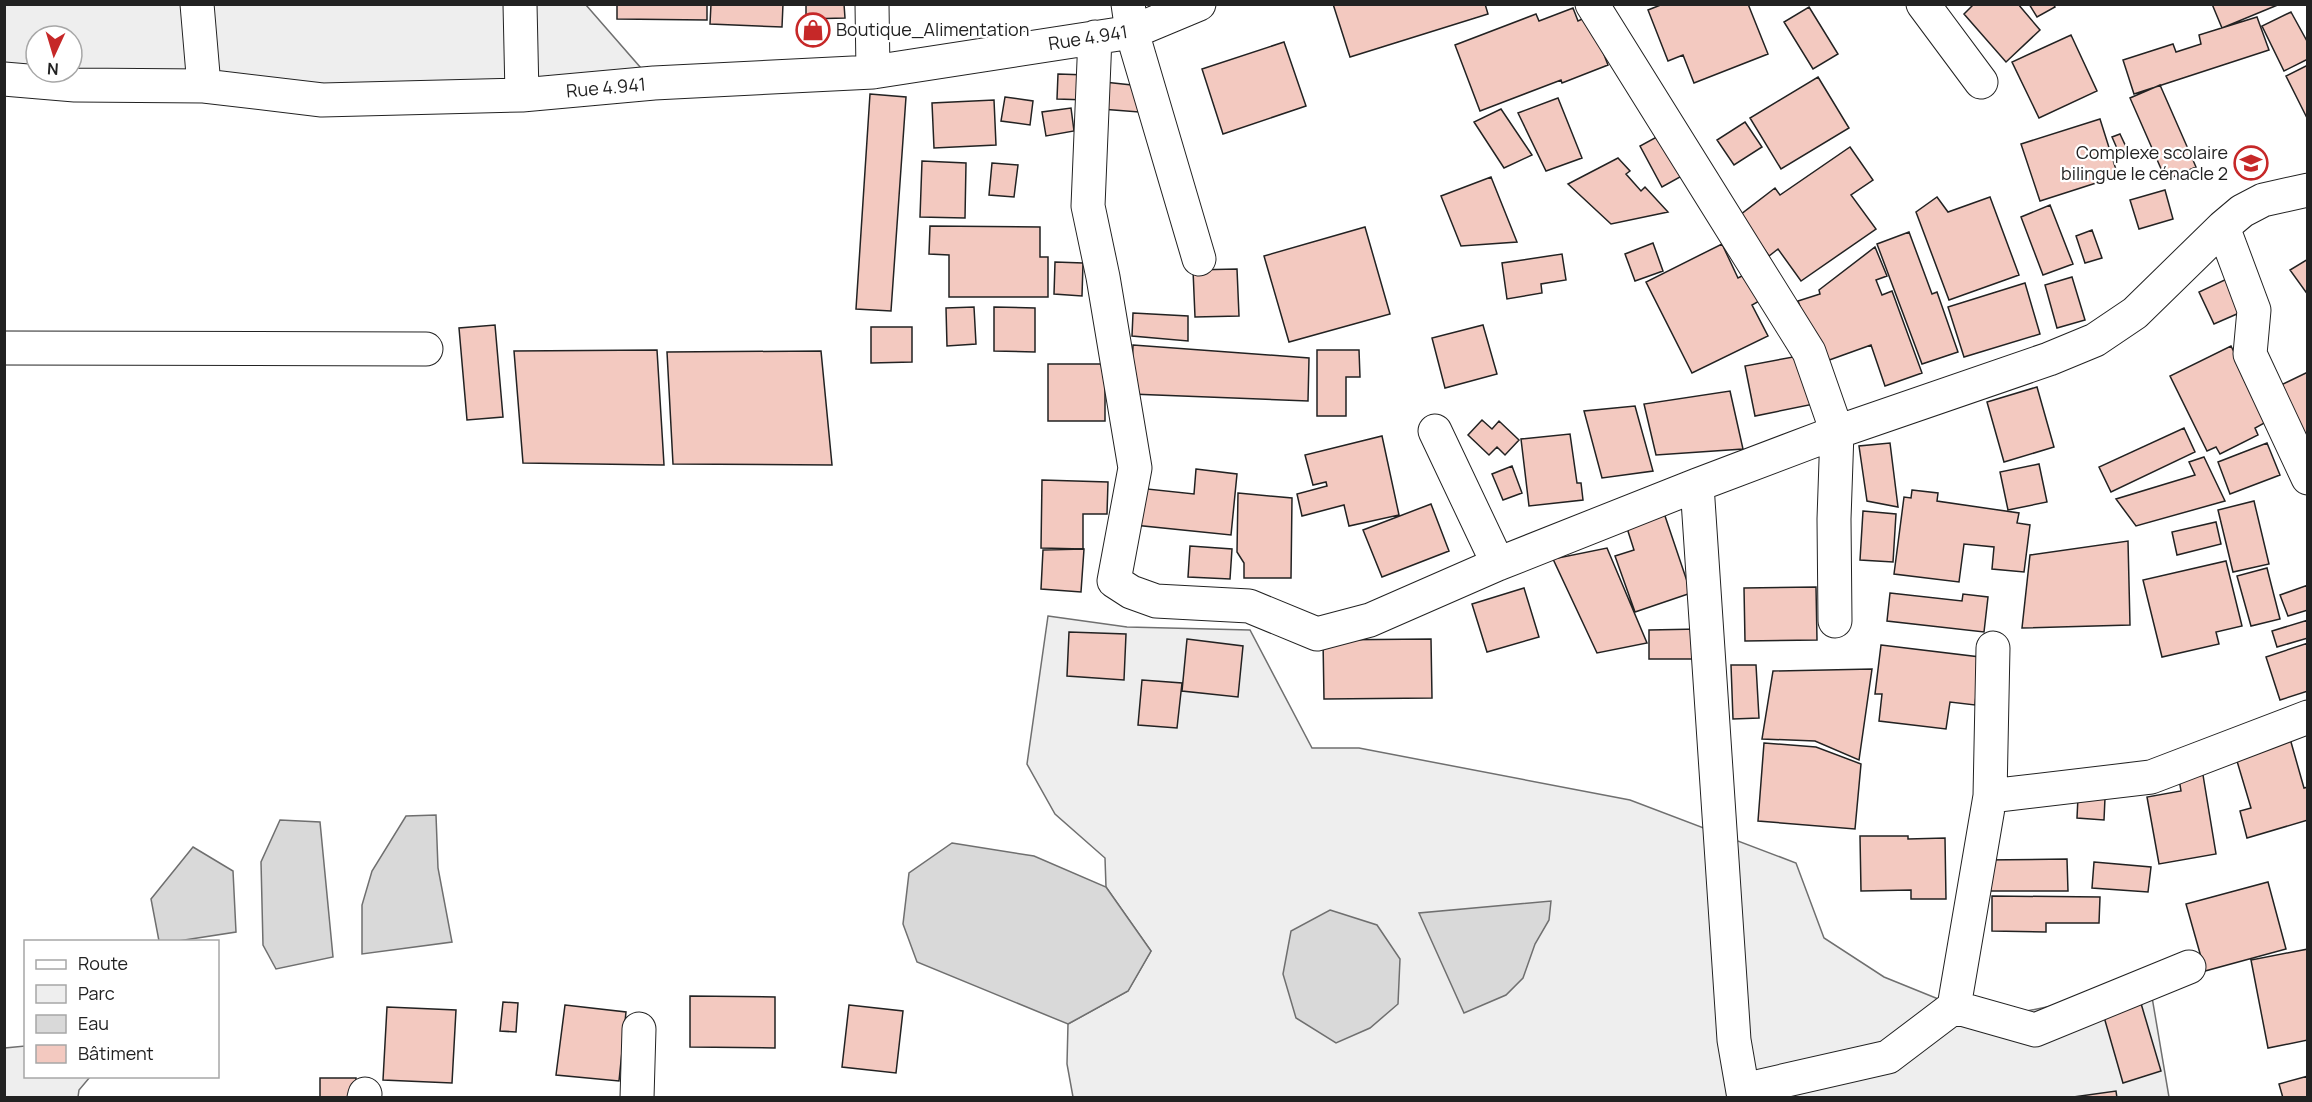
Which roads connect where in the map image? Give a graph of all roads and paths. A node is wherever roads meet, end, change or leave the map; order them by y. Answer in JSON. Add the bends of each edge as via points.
{"nodes":[{"id":1,"x":197,"y":4,"type":"edge"},
{"id":2,"x":520,"y":4,"type":"edge"},
{"id":3,"x":872,"y":4,"type":"edge"},
{"id":4,"x":1199,"y":4,"type":"edge"},
{"id":5,"x":1592,"y":4,"type":"edge"},
{"id":6,"x":1923,"y":4,"type":"edge"},
{"id":7,"x":1130,"y":18,"type":"edge"},
{"id":8,"x":1095,"y":37,"type":"junction"},
{"id":9,"x":873,"y":72,"type":"junction"},
{"id":10,"x":4,"y":79,"type":"edge"},
{"id":11,"x":1981,"y":82,"type":"dead end"},
{"id":12,"x":204,"y":86,"type":"junction"},
{"id":13,"x":522,"y":95,"type":"junction"},
{"id":14,"x":2307,"y":190,"type":"edge"},
{"id":15,"x":2223,"y":227,"type":"junction"},
{"id":16,"x":1199,"y":260,"type":"dead end"},
{"id":17,"x":4,"y":348,"type":"edge"},
{"id":18,"x":426,"y":350,"type":"dead end"},
{"id":19,"x":1435,"y":430,"type":"dead end"},
{"id":20,"x":1837,"y":432,"type":"junction"},
{"id":21,"x":2307,"y":478,"type":"edge"},
{"id":22,"x":1697,"y":485,"type":"junction"},
{"id":23,"x":1498,"y":564,"type":"junction"},
{"id":24,"x":1835,"y":621,"type":"dead end"},
{"id":25,"x":1993,"y":648,"type":"dead end"},
{"id":26,"x":2307,"y":717,"type":"edge"},
{"id":27,"x":1990,"y":796,"type":"junction"},
{"id":28,"x":2189,"y":967,"type":"dead end"},
{"id":29,"x":1954,"y":1007,"type":"junction"},
{"id":30,"x":639,"y":1029,"type":"dead end"},
{"id":31,"x":1743,"y":1094,"type":"edge"},
{"id":32,"x":637,"y":1098,"type":"edge"}],
"edges":[{"from":1,"to":12,"type":"street"},
{"from":2,"to":13,"type":"street"},
{"from":3,"to":9,"type":"street"},
{"from":4,"to":7,"type":"street","name":"Rue 4.941"},
{"from":5,"to":20,"type":"street","via":[[1809,352]]},
{"from":6,"to":11,"type":"street"},
{"from":7,"to":8,"type":"street","name":"Rue 4.941"},
{"from":7,"to":16,"type":"street"},
{"from":8,"to":9,"type":"street","name":"Rue 4.941"},
{"from":8,"to":23,"type":"street","via":[[1088,206],[1135,468],[1114,581],[1156,601],[1249,606],[1317,634],[1370,620]]},
{"from":9,"to":13,"type":"street","name":"Rue 4.941","via":[[654,83]]},
{"from":10,"to":12,"type":"street","name":"Rue 4.941","via":[[75,85]]},
{"from":12,"to":13,"type":"street","name":"Rue 4.941","via":[[322,100]]},
{"from":14,"to":15,"type":"street","via":[[2263,200]]},
{"from":15,"to":20,"type":"street","via":[[2136,313],[2095,340]]},
{"from":15,"to":21,"type":"street","via":[[2254,310],[2250,354]]},
{"from":17,"to":18,"type":"street"},
{"from":19,"to":23,"type":"street"},
{"from":20,"to":22,"type":"street"},
{"from":20,"to":24,"type":"street"},
{"from":22,"to":23,"type":"street"},
{"from":22,"to":31,"type":"street","via":[[1734,1040]]},
{"from":25,"to":27,"type":"street"},
{"from":26,"to":27,"type":"street","via":[[2151,777]]},
{"from":27,"to":29,"type":"street"},
{"from":28,"to":29,"type":"street","via":[[2035,1030]]},
{"from":29,"to":31,"type":"street","via":[[1888,1057]]},
{"from":30,"to":32,"type":"street"}]}
